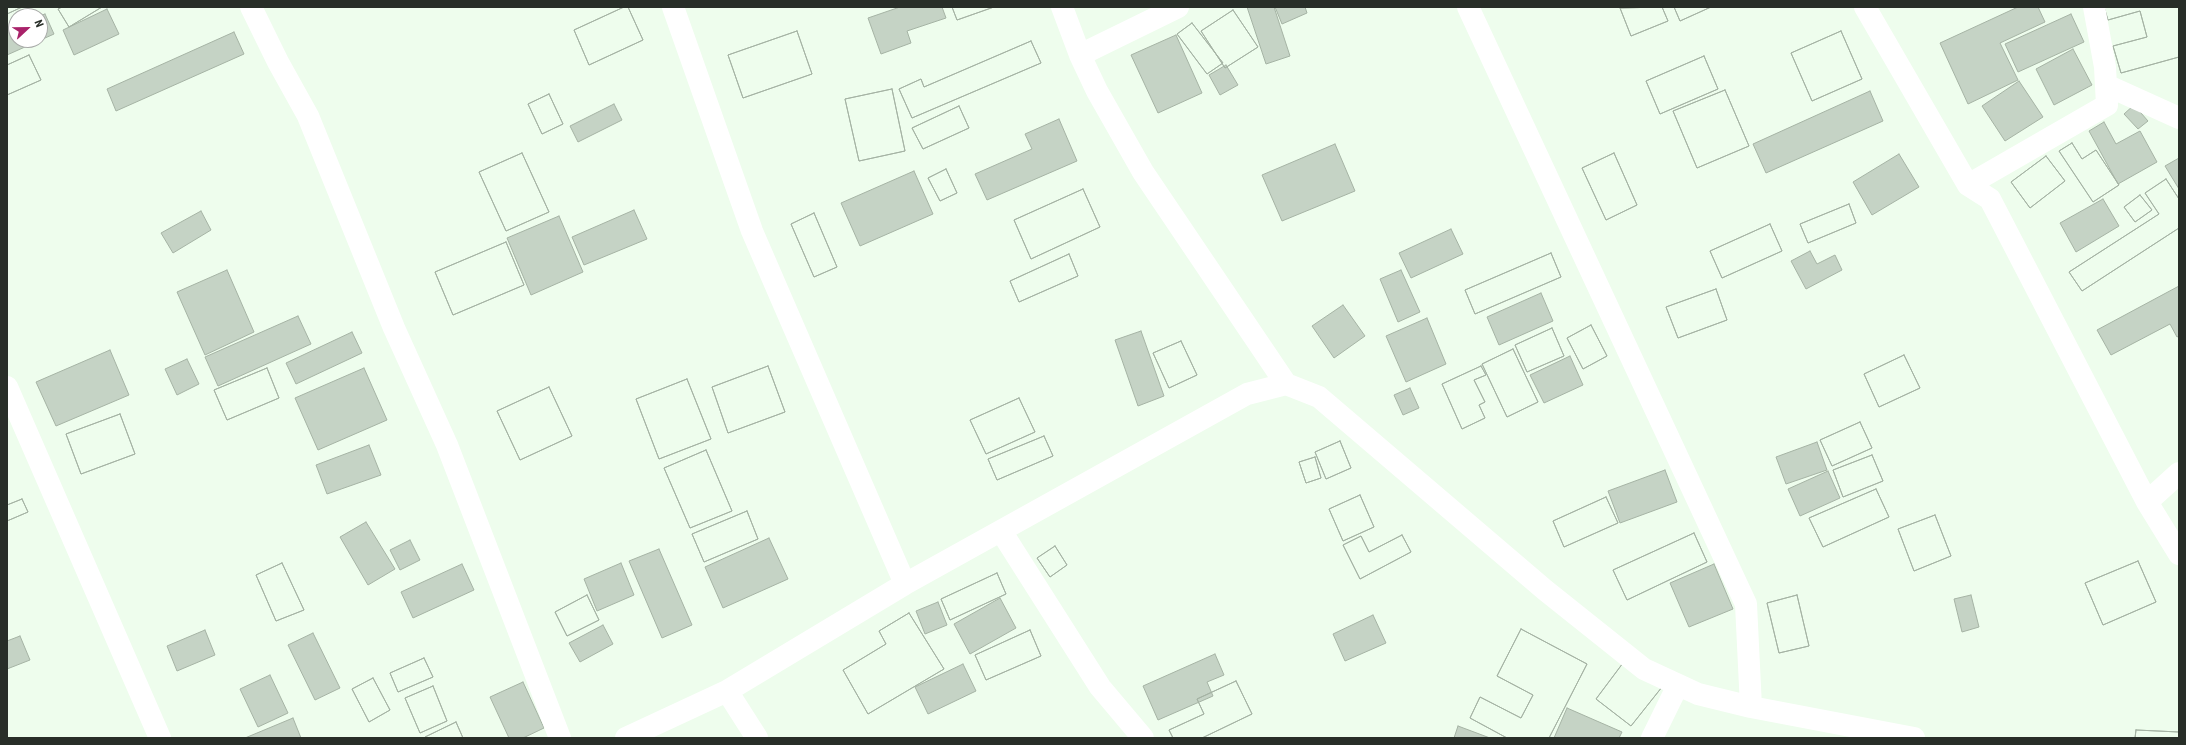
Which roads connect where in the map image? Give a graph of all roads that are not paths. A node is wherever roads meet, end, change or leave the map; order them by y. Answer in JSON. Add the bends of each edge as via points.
{"nodes":[{"id":1,"x":251,"y":7,"type":"edge"},
{"id":2,"x":673,"y":7,"type":"edge"},
{"id":3,"x":1062,"y":7,"type":"edge"},
{"id":4,"x":1178,"y":7,"type":"edge"},
{"id":5,"x":1468,"y":7,"type":"edge"},
{"id":6,"x":1865,"y":7,"type":"edge"},
{"id":7,"x":2094,"y":7,"type":"edge"},
{"id":8,"x":1080,"y":55,"type":"junction"},
{"id":9,"x":2106,"y":85,"type":"junction"},
{"id":10,"x":2179,"y":118,"type":"edge"},
{"id":11,"x":1968,"y":185,"type":"junction"},
{"id":12,"x":1286,"y":384,"type":"junction"},
{"id":13,"x":7,"y":387,"type":"edge"},
{"id":14,"x":2179,"y":473,"type":"edge"},
{"id":15,"x":2147,"y":502,"type":"junction"},
{"id":16,"x":1001,"y":531,"type":"junction"},
{"id":17,"x":2179,"y":554,"type":"edge"},
{"id":18,"x":905,"y":584,"type":"junction"},
{"id":19,"x":1678,"y":685,"type":"junction"},
{"id":20,"x":727,"y":691,"type":"junction"},
{"id":21,"x":1751,"y":707,"type":"junction"},
{"id":22,"x":160,"y":738,"type":"edge"},
{"id":23,"x":560,"y":738,"type":"edge"},
{"id":24,"x":626,"y":738,"type":"edge"},
{"id":25,"x":757,"y":738,"type":"edge"},
{"id":26,"x":1143,"y":738,"type":"edge"},
{"id":27,"x":1652,"y":738,"type":"edge"},
{"id":28,"x":1914,"y":738,"type":"edge"}],
"edges":[{"from":1,"to":23,"type":"street","via":[[308,116],[394,328],[447,445]]},
{"from":2,"to":18,"type":"street","via":[[752,231]]},
{"from":3,"to":8,"type":"street"},
{"from":4,"to":8,"type":"street"},
{"from":5,"to":21,"type":"street","via":[[1746,604]]},
{"from":6,"to":11,"type":"street"},
{"from":7,"to":9,"type":"street"},
{"from":8,"to":12,"type":"street","via":[[1097,91],[1144,172]]},
{"from":9,"to":10,"type":"street"},
{"from":9,"to":11,"type":"street","via":[[2107,105]]},
{"from":11,"to":15,"type":"street","via":[[1990,199]]},
{"from":12,"to":16,"type":"street","via":[[1247,394]]},
{"from":12,"to":19,"type":"street","via":[[1319,397],[1545,590],[1644,668]]},
{"from":13,"to":22,"type":"street"},
{"from":14,"to":15,"type":"street"},
{"from":15,"to":17,"type":"street"},
{"from":16,"to":18,"type":"street"},
{"from":16,"to":26,"type":"street","via":[[1100,687]]},
{"from":18,"to":20,"type":"street"},
{"from":19,"to":21,"type":"street","via":[[1698,694]]},
{"from":19,"to":27,"type":"street"},
{"from":20,"to":24,"type":"street"},
{"from":20,"to":25,"type":"street"},
{"from":21,"to":28,"type":"street"}]}
